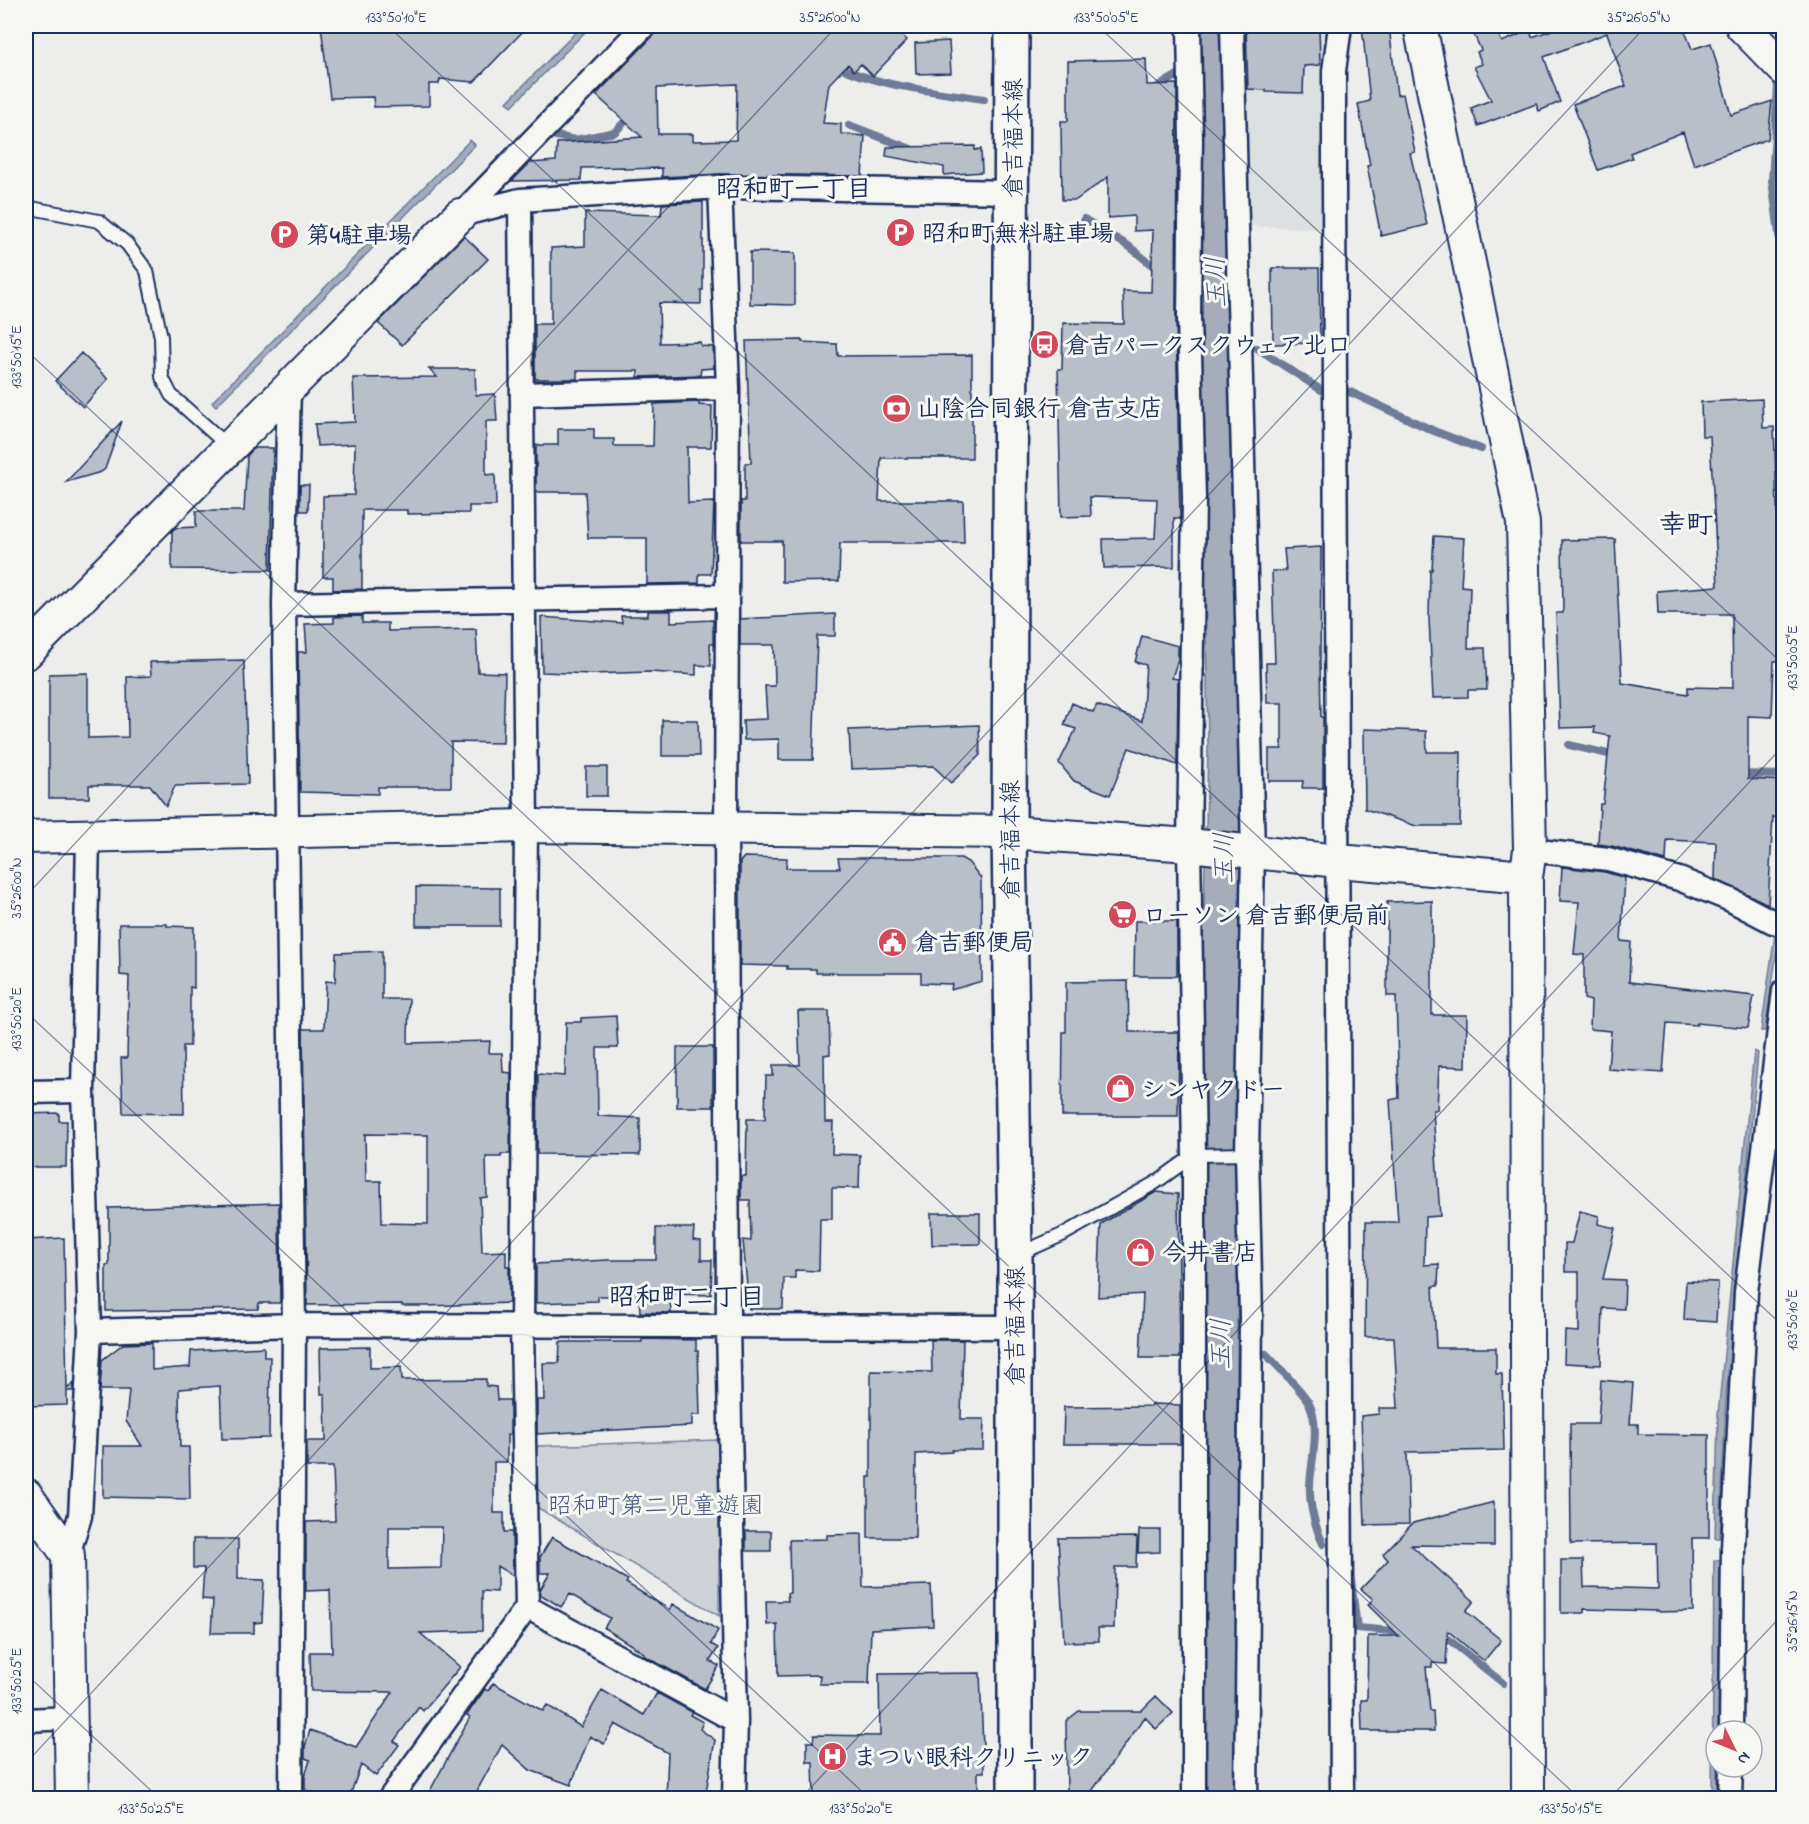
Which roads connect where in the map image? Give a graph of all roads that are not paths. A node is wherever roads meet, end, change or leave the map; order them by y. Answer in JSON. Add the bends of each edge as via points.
{"nodes":[{"id":1,"x":644,"y":26,"type":"edge"},
{"id":2,"x":1012,"y":26,"type":"edge"},
{"id":3,"x":1189,"y":26,"type":"edge"},
{"id":4,"x":1232,"y":26,"type":"edge"},
{"id":5,"x":1340,"y":26,"type":"edge"},
{"id":6,"x":1420,"y":26,"type":"edge"},
{"id":7,"x":1742,"y":26,"type":"edge"},
{"id":8,"x":1781,"y":60,"type":"edge"},
{"id":9,"x":720,"y":187,"type":"junction"},
{"id":10,"x":1013,"y":192,"type":"junction"},
{"id":11,"x":520,"y":200,"type":"junction"},
{"id":12,"x":26,"y":207,"type":"edge"},
{"id":13,"x":460,"y":215,"type":"junction"},
{"id":14,"x":289,"y":387,"type":"junction"},
{"id":15,"x":728,"y":388,"type":"junction"},
{"id":16,"x":522,"y":394,"type":"junction"},
{"id":17,"x":229,"y":447,"type":"junction"},
{"id":18,"x":727,"y":596,"type":"junction"},
{"id":19,"x":524,"y":599,"type":"junction"},
{"id":20,"x":284,"y":604,"type":"junction"},
{"id":21,"x":26,"y":653,"type":"edge"},
{"id":22,"x":526,"y":826,"type":"junction"},
{"id":23,"x":726,"y":829,"type":"junction"},
{"id":24,"x":288,"y":832,"type":"junction"},
{"id":25,"x":1009,"y":832,"type":"junction"},
{"id":26,"x":26,"y":837,"type":"edge"},
{"id":27,"x":88,"y":837,"type":"junction"},
{"id":28,"x":1189,"y":845,"type":"junction"},
{"id":29,"x":1253,"y":852,"type":"junction"},
{"id":30,"x":1338,"y":861,"type":"junction"},
{"id":31,"x":1528,"y":863,"type":"junction"},
{"id":32,"x":1784,"y":925,"type":"edge"},
{"id":33,"x":1784,"y":991,"type":"edge"},
{"id":34,"x":83,"y":1091,"type":"junction"},
{"id":35,"x":26,"y":1092,"type":"edge"},
{"id":36,"x":1246,"y":1154,"type":"junction"},
{"id":37,"x":1194,"y":1155,"type":"junction"},
{"id":38,"x":1015,"y":1255,"type":"junction"},
{"id":39,"x":294,"y":1325,"type":"junction"},
{"id":40,"x":522,"y":1325,"type":"junction"},
{"id":41,"x":728,"y":1325,"type":"junction"},
{"id":42,"x":1014,"y":1328,"type":"junction"},
{"id":43,"x":90,"y":1331,"type":"junction"},
{"id":44,"x":26,"y":1495,"type":"edge"},
{"id":45,"x":68,"y":1555,"type":"junction"},
{"id":46,"x":527,"y":1607,"type":"junction"},
{"id":47,"x":70,"y":1718,"type":"junction"},
{"id":48,"x":1731,"y":1719,"type":"edge"},
{"id":49,"x":26,"y":1720,"type":"edge"},
{"id":50,"x":736,"y":1721,"type":"junction"},
{"id":51,"x":1731,"y":1779,"type":"edge"},
{"id":52,"x":72,"y":1798,"type":"edge"},
{"id":53,"x":291,"y":1798,"type":"edge"},
{"id":54,"x":390,"y":1798,"type":"edge"},
{"id":55,"x":734,"y":1798,"type":"edge"},
{"id":56,"x":1015,"y":1798,"type":"edge"},
{"id":57,"x":1194,"y":1798,"type":"edge"},
{"id":58,"x":1246,"y":1798,"type":"edge"},
{"id":59,"x":1342,"y":1798,"type":"edge"},
{"id":60,"x":1528,"y":1798,"type":"edge"},
{"id":61,"x":1730,"y":1798,"type":"edge"}],
"edges":[{"from":1,"to":13,"type":"street"},
{"from":2,"to":10,"type":"main road","name":"倉吉福本線"},
{"from":3,"to":28,"type":"street","via":[[1189,317],[1194,498]]},
{"from":4,"to":29,"type":"street"},
{"from":5,"to":30,"type":"street","via":[[1334,71]]},
{"from":6,"to":31,"type":"street","via":[[1523,523]]},
{"from":7,"to":8,"type":"street"},
{"from":9,"to":10,"type":"street"},
{"from":9,"to":11,"type":"street"},
{"from":9,"to":15,"type":"street"},
{"from":10,"to":25,"type":"main road","name":"倉吉福本線"},
{"from":11,"to":13,"type":"street"},
{"from":11,"to":16,"type":"street"},
{"from":12,"to":17,"type":"lane","via":[[99,222],[127,244],[147,271],[161,337],[162,377],[171,395]]},
{"from":13,"to":14,"type":"street"},
{"from":14,"to":17,"type":"street"},
{"from":14,"to":20,"type":"street"},
{"from":15,"to":16,"type":"street"},
{"from":15,"to":18,"type":"street"},
{"from":16,"to":19,"type":"street"},
{"from":17,"to":21,"type":"street"},
{"from":18,"to":19,"type":"street"},
{"from":18,"to":23,"type":"street"},
{"from":19,"to":20,"type":"street"},
{"from":19,"to":22,"type":"street"},
{"from":20,"to":24,"type":"street"},
{"from":22,"to":23,"type":"street"},
{"from":22,"to":24,"type":"street"},
{"from":22,"to":40,"type":"street"},
{"from":23,"to":25,"type":"street"},
{"from":23,"to":41,"type":"street"},
{"from":24,"to":27,"type":"street"},
{"from":24,"to":39,"type":"street"},
{"from":25,"to":28,"type":"street"},
{"from":25,"to":38,"type":"main road","name":"倉吉福本線"},
{"from":26,"to":27,"type":"street"},
{"from":27,"to":34,"type":"street"},
{"from":28,"to":29,"type":"street"},
{"from":28,"to":37,"type":"street"},
{"from":29,"to":30,"type":"street"},
{"from":29,"to":36,"type":"street"},
{"from":30,"to":31,"type":"street"},
{"from":30,"to":59,"type":"street"},
{"from":31,"to":32,"type":"street","via":[[1608,859],[1669,876]]},
{"from":31,"to":60,"type":"street"},
{"from":33,"to":48,"type":"street","via":[[1746,1292],[1733,1548]]},
{"from":34,"to":35,"type":"street"},
{"from":34,"to":43,"type":"street"},
{"from":36,"to":37,"type":"lane"},
{"from":36,"to":58,"type":"street","via":[[1251,1317]]},
{"from":37,"to":38,"type":"lane","via":[[1145,1189],[1062,1235]]},
{"from":37,"to":57,"type":"street"},
{"from":38,"to":42,"type":"main road","name":"倉吉福本線"},
{"from":39,"to":40,"type":"street"},
{"from":39,"to":43,"type":"street"},
{"from":39,"to":53,"type":"street"},
{"from":40,"to":41,"type":"street"},
{"from":40,"to":46,"type":"street"},
{"from":41,"to":42,"type":"street"},
{"from":41,"to":50,"type":"street"},
{"from":42,"to":56,"type":"main road","name":"倉吉福本線"},
{"from":43,"to":45,"type":"street","via":[[80,1516]]},
{"from":44,"to":45,"type":"street"},
{"from":45,"to":47,"type":"street"},
{"from":46,"to":50,"type":"street"},
{"from":46,"to":54,"type":"street"},
{"from":47,"to":49,"type":"street"},
{"from":47,"to":52,"type":"street"},
{"from":50,"to":55,"type":"street"},
{"from":51,"to":61,"type":"street"}]}
